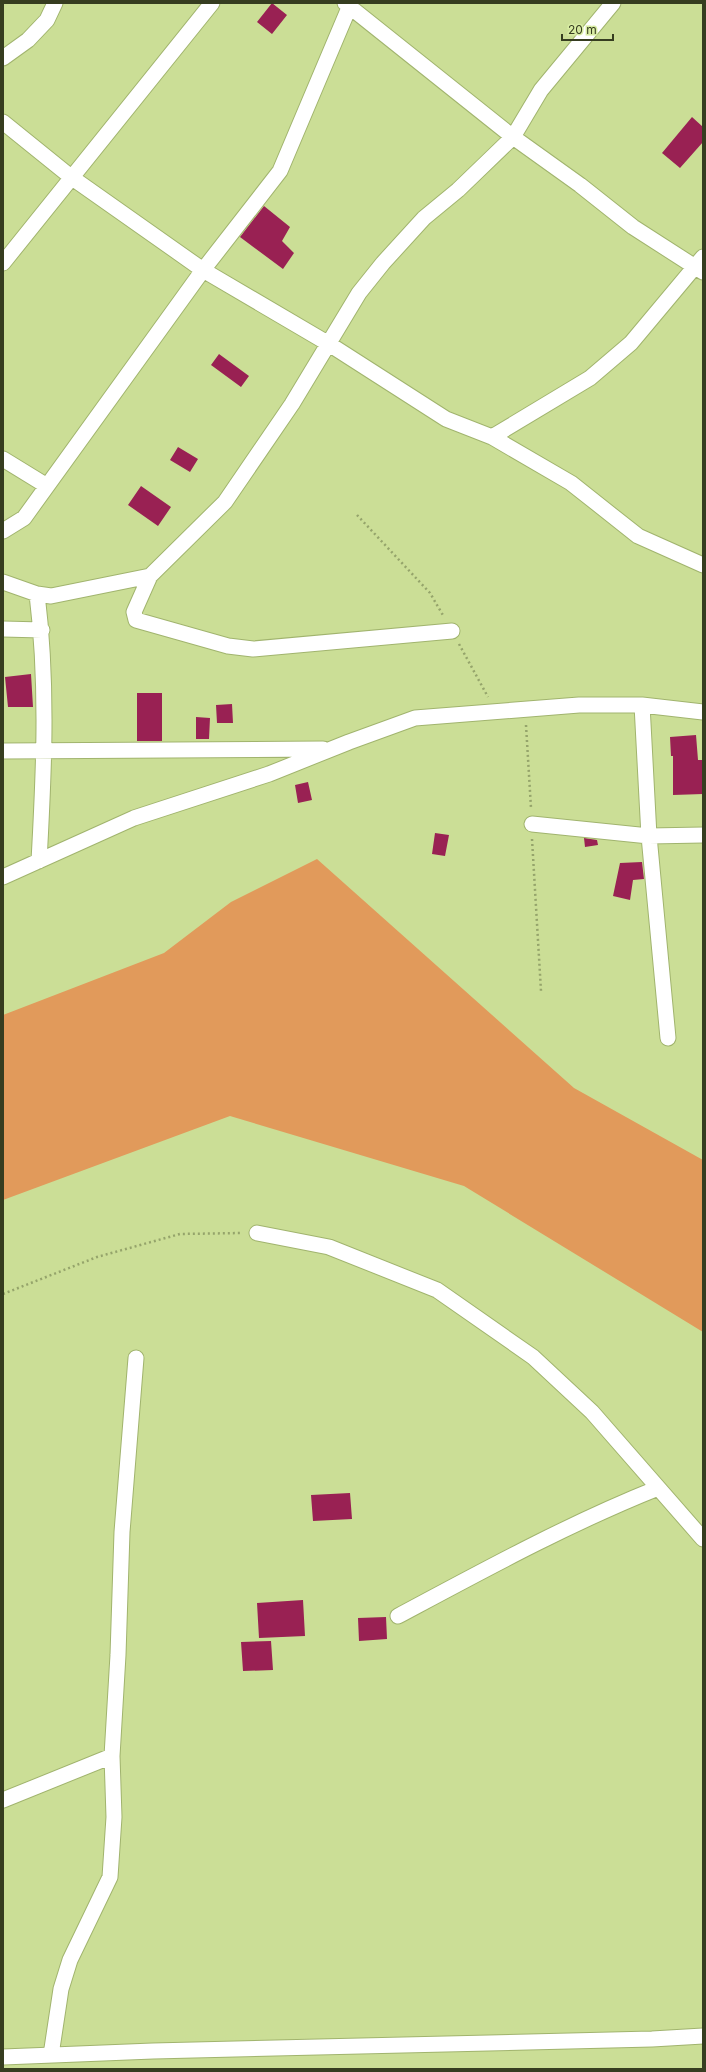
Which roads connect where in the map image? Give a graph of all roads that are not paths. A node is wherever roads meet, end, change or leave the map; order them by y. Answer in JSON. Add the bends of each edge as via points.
{"nodes":[{"id":1,"x":55,"y":3,"type":"edge"},
{"id":2,"x":212,"y":3,"type":"edge"},
{"id":3,"x":613,"y":3,"type":"edge"},
{"id":4,"x":348,"y":4,"type":"edge"},
{"id":5,"x":3,"y":58,"type":"edge"},
{"id":6,"x":3,"y":122,"type":"edge"},
{"id":7,"x":513,"y":137,"type":"junction"},
{"id":8,"x":71,"y":178,"type":"junction"},
{"id":9,"x":3,"y":263,"type":"edge"},
{"id":10,"x":700,"y":265,"type":"edge"},
{"id":11,"x":203,"y":270,"type":"junction"},
{"id":12,"x":329,"y":344,"type":"junction"},
{"id":13,"x":492,"y":437,"type":"junction"},
{"id":14,"x":3,"y":459,"type":"edge"},
{"id":15,"x":47,"y":486,"type":"junction"},
{"id":16,"x":3,"y":531,"type":"edge"},
{"id":17,"x":703,"y":565,"type":"edge"},
{"id":18,"x":150,"y":576,"type":"junction"},
{"id":19,"x":3,"y":582,"type":"edge"},
{"id":20,"x":38,"y":594,"type":"junction"},
{"id":21,"x":3,"y":629,"type":"edge"},
{"id":22,"x":42,"y":630,"type":"junction"},
{"id":23,"x":452,"y":631,"type":"road end"},
{"id":24,"x":642,"y":705,"type":"junction"},
{"id":25,"x":703,"y":712,"type":"edge"},
{"id":26,"x":332,"y":749,"type":"junction"},
{"id":27,"x":3,"y":751,"type":"edge"},
{"id":28,"x":45,"y":751,"type":"junction"},
{"id":29,"x":532,"y":824,"type":"road end"},
{"id":30,"x":703,"y":835,"type":"edge"},
{"id":31,"x":649,"y":836,"type":"junction"},
{"id":32,"x":39,"y":861,"type":"junction"},
{"id":33,"x":3,"y":878,"type":"edge"},
{"id":34,"x":668,"y":1038,"type":"dead end"},
{"id":35,"x":257,"y":1233,"type":"road end"},
{"id":36,"x":136,"y":1358,"type":"dead end"},
{"id":37,"x":658,"y":1488,"type":"junction"},
{"id":38,"x":703,"y":1539,"type":"edge"},
{"id":39,"x":398,"y":1616,"type":"dead end"},
{"id":40,"x":112,"y":1756,"type":"junction"},
{"id":41,"x":3,"y":1800,"type":"edge"},
{"id":42,"x":703,"y":2036,"type":"edge"},
{"id":43,"x":51,"y":2055,"type":"junction"},
{"id":44,"x":3,"y":2057,"type":"edge"}],
"edges":[{"from":1,"to":5,"type":"street","via":[[47,20],[28,40]]},
{"from":2,"to":8,"type":"street"},
{"from":3,"to":7,"type":"street","via":[[541,90]]},
{"from":4,"to":7,"type":"street"},
{"from":4,"to":11,"type":"street","via":[[280,171]]},
{"from":6,"to":8,"type":"street"},
{"from":7,"to":10,"type":"street","via":[[633,227]]},
{"from":7,"to":12,"type":"street","via":[[458,190],[424,218],[383,263],[359,292]]},
{"from":8,"to":9,"type":"street"},
{"from":8,"to":11,"type":"street"},
{"from":10,"to":13,"type":"street","via":[[632,343],[590,378]]},
{"from":11,"to":12,"type":"street"},
{"from":11,"to":15,"type":"street"},
{"from":12,"to":13,"type":"street","via":[[446,419]]},
{"from":12,"to":18,"type":"street","via":[[225,502]]},
{"from":13,"to":17,"type":"street","via":[[571,483],[638,536]]},
{"from":14,"to":15,"type":"street"},
{"from":15,"to":16,"type":"street","via":[[24,518]]},
{"from":18,"to":20,"type":"street","via":[[51,596]]},
{"from":18,"to":23,"type":"street","via":[[134,612],[136,620],[228,646],[252,649]]},
{"from":19,"to":20,"type":"street"},
{"from":20,"to":22,"type":"street"},
{"from":21,"to":22,"type":"street"},
{"from":22,"to":28,"type":"street"},
{"from":24,"to":25,"type":"street"},
{"from":24,"to":26,"type":"street","via":[[579,705],[415,718]]},
{"from":24,"to":31,"type":"street"},
{"from":26,"to":28,"type":"street"},
{"from":26,"to":32,"type":"street","via":[[269,774],[134,818]]},
{"from":27,"to":28,"type":"street"},
{"from":28,"to":32,"type":"street"},
{"from":29,"to":31,"type":"street"},
{"from":30,"to":31,"type":"street"},
{"from":31,"to":34,"type":"street"},
{"from":32,"to":33,"type":"street"},
{"from":35,"to":37,"type":"street","via":[[329,1247],[437,1290],[533,1357],[592,1412]]},
{"from":36,"to":40,"type":"street","via":[[122,1532]]},
{"from":37,"to":38,"type":"street"},
{"from":37,"to":39,"type":"street","via":[[602,1510],[528,1546]]},
{"from":40,"to":41,"type":"street"},
{"from":40,"to":43,"type":"street","via":[[114,1817],[110,1877],[70,1960],[61,1989]]},
{"from":42,"to":43,"type":"street"},
{"from":43,"to":44,"type":"street"}]}
